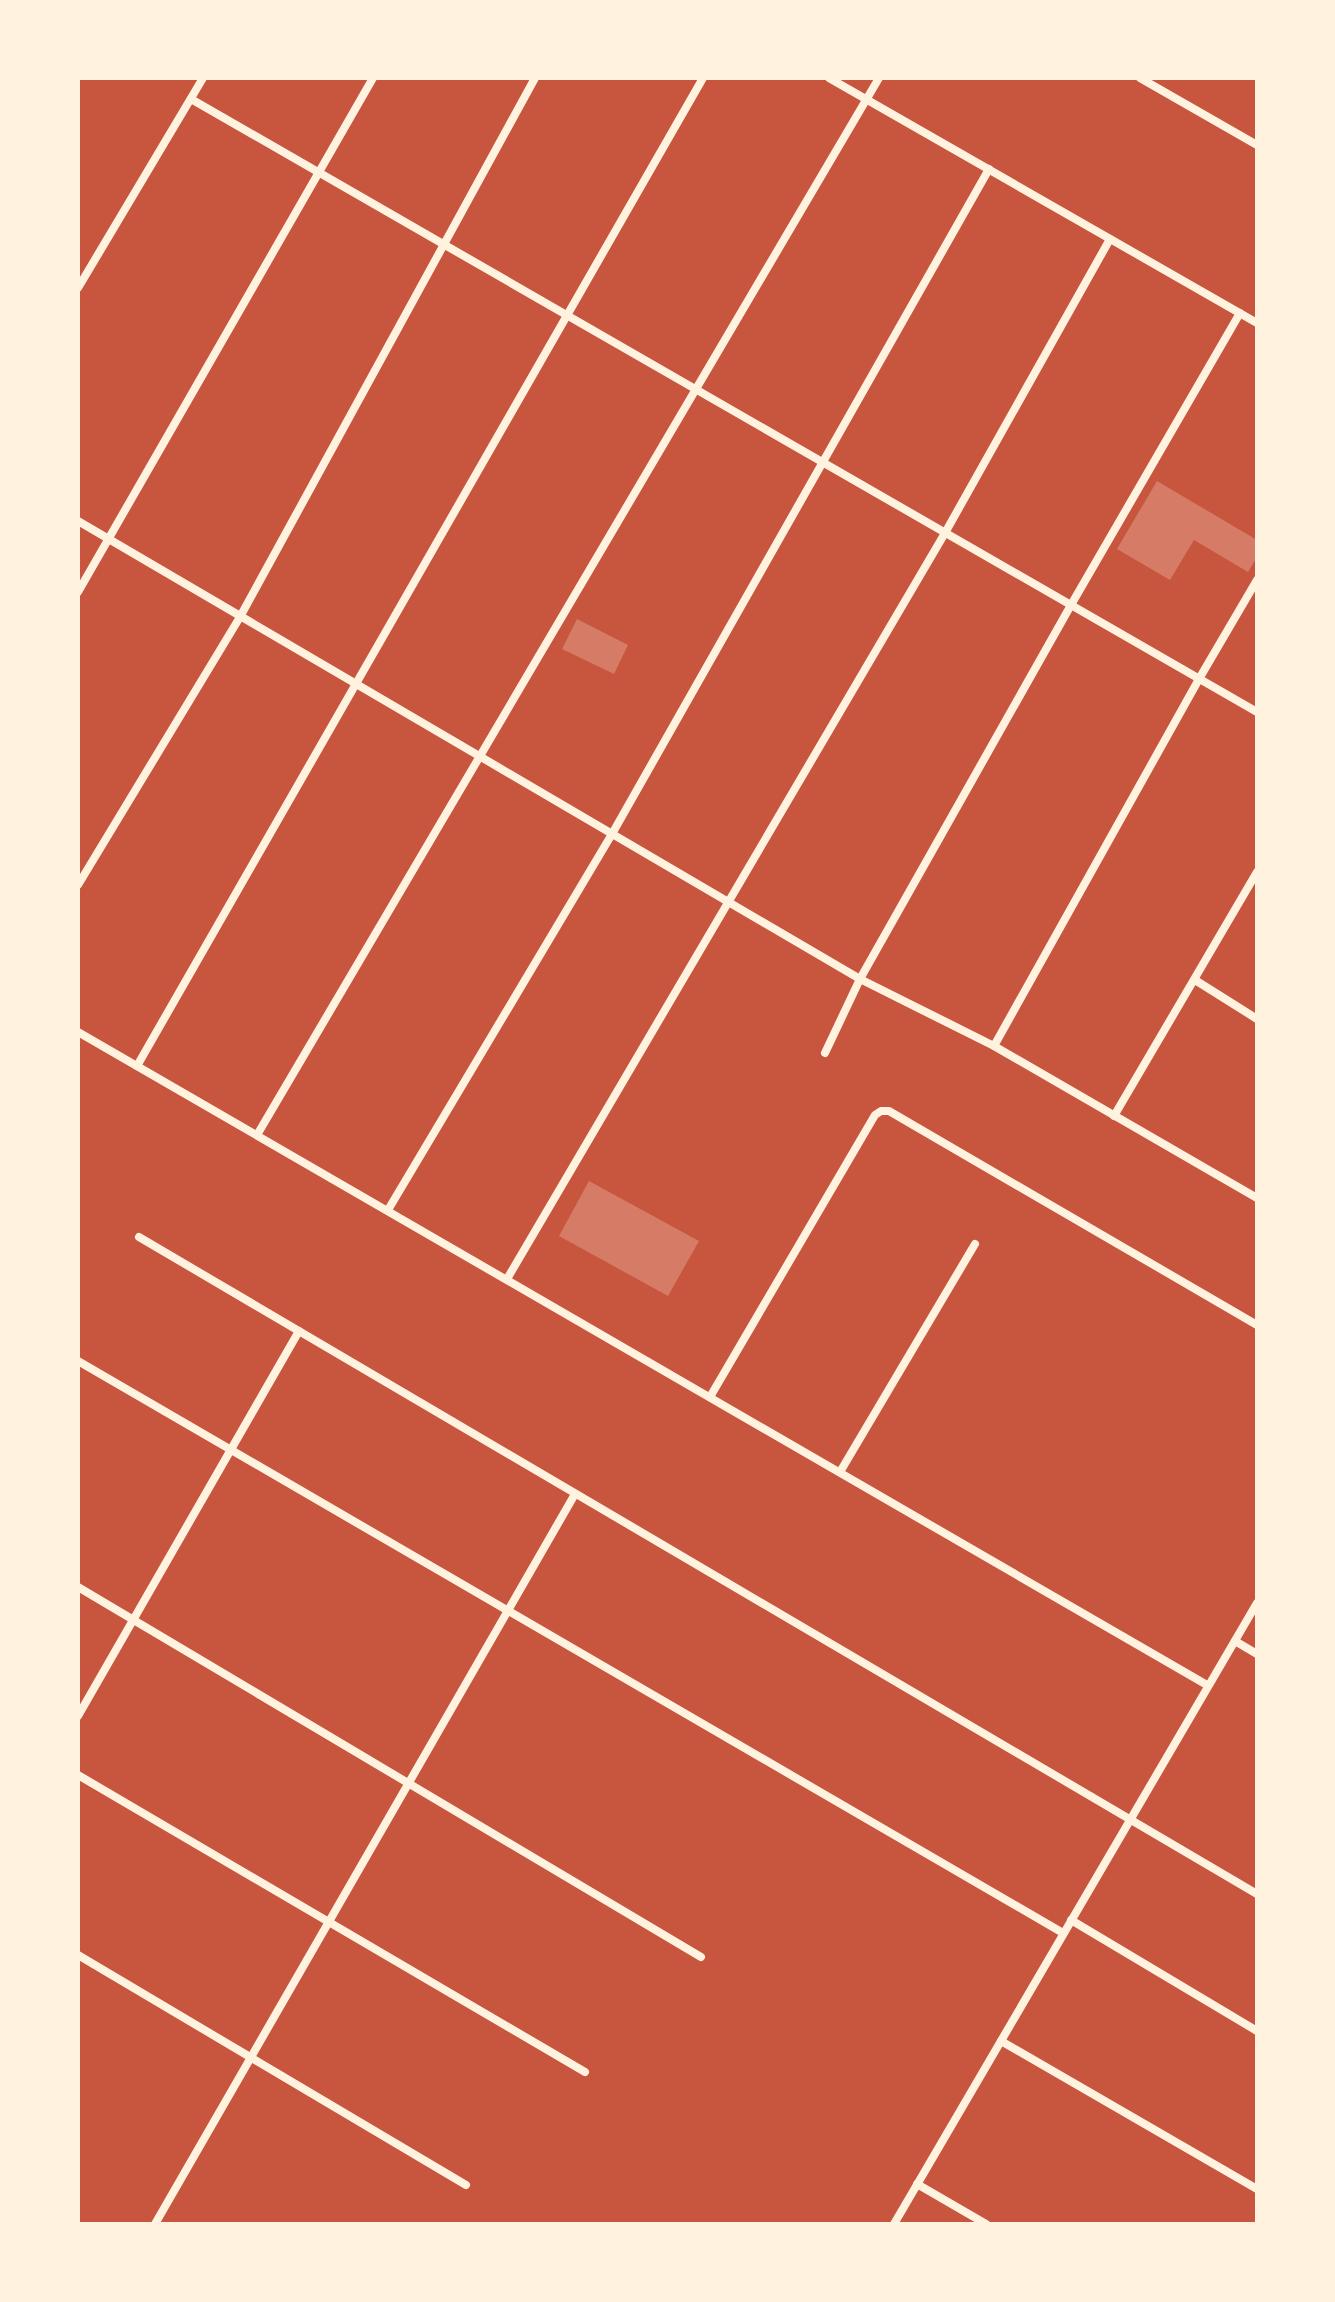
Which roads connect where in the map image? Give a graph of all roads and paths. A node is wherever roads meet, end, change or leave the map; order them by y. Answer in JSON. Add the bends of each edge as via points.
{"nodes":[{"id":1,"x":203,"y":78,"type":"edge"},
{"id":2,"x":373,"y":78,"type":"edge"},
{"id":3,"x":535,"y":78,"type":"edge"},
{"id":4,"x":703,"y":78,"type":"edge"},
{"id":5,"x":829,"y":78,"type":"edge"},
{"id":6,"x":879,"y":78,"type":"edge"},
{"id":7,"x":1140,"y":78,"type":"edge"},
{"id":8,"x":191,"y":99,"type":"junction"},
{"id":9,"x":867,"y":100,"type":"junction"},
{"id":10,"x":1257,"y":145,"type":"edge"},
{"id":11,"x":989,"y":169,"type":"junction"},
{"id":12,"x":319,"y":173,"type":"junction"},
{"id":13,"x":1110,"y":239,"type":"junction"},
{"id":14,"x":444,"y":244,"type":"junction"},
{"id":15,"x":78,"y":288,"type":"edge"},
{"id":16,"x":1240,"y":313,"type":"junction"},
{"id":17,"x":568,"y":316,"type":"junction"},
{"id":18,"x":1257,"y":323,"type":"edge"},
{"id":19,"x":696,"y":390,"type":"junction"},
{"id":20,"x":823,"y":462,"type":"junction"},
{"id":21,"x":78,"y":521,"type":"edge"},
{"id":22,"x":945,"y":533,"type":"junction"},
{"id":23,"x":108,"y":539,"type":"junction"},
{"id":24,"x":1257,"y":580,"type":"edge"},
{"id":25,"x":78,"y":592,"type":"edge"},
{"id":26,"x":1071,"y":605,"type":"junction"},
{"id":27,"x":240,"y":617,"type":"junction"},
{"id":28,"x":1199,"y":679,"type":"junction"},
{"id":29,"x":356,"y":684,"type":"junction"},
{"id":30,"x":1257,"y":712,"type":"edge"},
{"id":31,"x":480,"y":756,"type":"junction"},
{"id":32,"x":612,"y":834,"type":"junction"},
{"id":33,"x":1257,"y":872,"type":"edge"},
{"id":34,"x":78,"y":885,"type":"edge"},
{"id":35,"x":728,"y":902,"type":"junction"},
{"id":36,"x":860,"y":979,"type":"junction"},
{"id":37,"x":1195,"y":980,"type":"junction"},
{"id":38,"x":1257,"y":1019,"type":"edge"},
{"id":39,"x":78,"y":1032,"type":"edge"},
{"id":40,"x":994,"y":1046,"type":"junction"},
{"id":41,"x":825,"y":1053,"type":"dead end"},
{"id":42,"x":137,"y":1066,"type":"junction"},
{"id":43,"x":1114,"y":1116,"type":"junction"},
{"id":44,"x":257,"y":1135,"type":"junction"},
{"id":45,"x":1257,"y":1198,"type":"edge"},
{"id":46,"x":388,"y":1210,"type":"junction"},
{"id":47,"x":139,"y":1237,"type":"dead end"},
{"id":48,"x":975,"y":1244,"type":"dead end"},
{"id":49,"x":507,"y":1279,"type":"junction"},
{"id":50,"x":1257,"y":1325,"type":"edge"},
{"id":51,"x":299,"y":1331,"type":"junction"},
{"id":52,"x":78,"y":1361,"type":"edge"},
{"id":53,"x":710,"y":1397,"type":"junction"},
{"id":54,"x":230,"y":1450,"type":"junction"},
{"id":55,"x":840,"y":1472,"type":"junction"},
{"id":56,"x":575,"y":1494,"type":"junction"},
{"id":57,"x":78,"y":1587,"type":"edge"},
{"id":58,"x":1257,"y":1603,"type":"edge"},
{"id":59,"x":508,"y":1611,"type":"junction"},
{"id":60,"x":133,"y":1620,"type":"junction"},
{"id":61,"x":1235,"y":1641,"type":"junction"},
{"id":62,"x":1257,"y":1654,"type":"edge"},
{"id":63,"x":1207,"y":1685,"type":"junction"},
{"id":64,"x":78,"y":1716,"type":"edge"},
{"id":65,"x":78,"y":1775,"type":"edge"},
{"id":66,"x":409,"y":1783,"type":"junction"},
{"id":67,"x":1130,"y":1820,"type":"junction"},
{"id":68,"x":1257,"y":1894,"type":"edge"},
{"id":69,"x":1071,"y":1920,"type":"junction"},
{"id":70,"x":328,"y":1923,"type":"junction"},
{"id":71,"x":1063,"y":1933,"type":"junction"},
{"id":72,"x":78,"y":1955,"type":"edge"},
{"id":73,"x":701,"y":1957,"type":"dead end"},
{"id":74,"x":1257,"y":2031,"type":"edge"},
{"id":75,"x":1001,"y":2041,"type":"junction"},
{"id":76,"x":251,"y":2057,"type":"junction"},
{"id":77,"x":585,"y":2072,"type":"dead end"},
{"id":78,"x":917,"y":2184,"type":"junction"},
{"id":79,"x":466,"y":2185,"type":"dead end"},
{"id":80,"x":1257,"y":2189,"type":"edge"},
{"id":81,"x":155,"y":2224,"type":"edge"},
{"id":82,"x":894,"y":2224,"type":"edge"},
{"id":83,"x":986,"y":2224,"type":"edge"}],
"edges":[{"from":1,"to":8,"type":"street"},
{"from":2,"to":12,"type":"street"},
{"from":3,"to":14,"type":"street"},
{"from":4,"to":17,"type":"street"},
{"from":5,"to":9,"type":"street"},
{"from":6,"to":9,"type":"street"},
{"from":7,"to":10,"type":"street"},
{"from":8,"to":12,"type":"street"},
{"from":8,"to":15,"type":"street"},
{"from":9,"to":11,"type":"street"},
{"from":9,"to":19,"type":"street"},
{"from":11,"to":13,"type":"street"},
{"from":11,"to":20,"type":"street"},
{"from":12,"to":14,"type":"street"},
{"from":12,"to":23,"type":"street"},
{"from":13,"to":16,"type":"street"},
{"from":13,"to":22,"type":"street"},
{"from":14,"to":17,"type":"street"},
{"from":14,"to":27,"type":"street"},
{"from":16,"to":18,"type":"street"},
{"from":16,"to":26,"type":"street"},
{"from":17,"to":19,"type":"street"},
{"from":17,"to":29,"type":"street"},
{"from":19,"to":20,"type":"street"},
{"from":19,"to":31,"type":"street"},
{"from":20,"to":22,"type":"street"},
{"from":20,"to":32,"type":"street"},
{"from":21,"to":23,"type":"street"},
{"from":22,"to":26,"type":"street"},
{"from":22,"to":35,"type":"street"},
{"from":23,"to":25,"type":"street"},
{"from":23,"to":27,"type":"street"},
{"from":24,"to":28,"type":"street"},
{"from":26,"to":28,"type":"street"},
{"from":26,"to":36,"type":"street"},
{"from":27,"to":29,"type":"street"},
{"from":27,"to":34,"type":"street"},
{"from":28,"to":30,"type":"street"},
{"from":28,"to":40,"type":"street"},
{"from":29,"to":31,"type":"street"},
{"from":29,"to":42,"type":"street"},
{"from":31,"to":32,"type":"street"},
{"from":31,"to":44,"type":"street"},
{"from":32,"to":35,"type":"street"},
{"from":32,"to":46,"type":"street"},
{"from":33,"to":37,"type":"street"},
{"from":35,"to":36,"type":"street"},
{"from":35,"to":49,"type":"street"},
{"from":36,"to":40,"type":"street"},
{"from":36,"to":41,"type":"street"},
{"from":37,"to":38,"type":"street"},
{"from":37,"to":43,"type":"street"},
{"from":39,"to":42,"type":"street"},
{"from":40,"to":43,"type":"street"},
{"from":42,"to":44,"type":"street"},
{"from":43,"to":45,"type":"street"},
{"from":44,"to":46,"type":"street"},
{"from":46,"to":49,"type":"street"},
{"from":47,"to":51,"type":"street"},
{"from":48,"to":55,"type":"street"},
{"from":49,"to":53,"type":"street"},
{"from":50,"to":53,"type":"street","via":[[881,1111]]},
{"from":51,"to":54,"type":"street"},
{"from":51,"to":56,"type":"street"},
{"from":52,"to":54,"type":"street"},
{"from":53,"to":55,"type":"street"},
{"from":54,"to":59,"type":"street"},
{"from":54,"to":60,"type":"street"},
{"from":55,"to":63,"type":"street"},
{"from":56,"to":59,"type":"street"},
{"from":56,"to":67,"type":"street"},
{"from":57,"to":60,"type":"street"},
{"from":58,"to":61,"type":"street"},
{"from":59,"to":66,"type":"street"},
{"from":59,"to":71,"type":"street"},
{"from":60,"to":64,"type":"street"},
{"from":60,"to":66,"type":"street"},
{"from":61,"to":62,"type":"street"},
{"from":61,"to":63,"type":"street"},
{"from":63,"to":67,"type":"street"},
{"from":65,"to":70,"type":"street"},
{"from":66,"to":70,"type":"street"},
{"from":66,"to":73,"type":"street"},
{"from":67,"to":68,"type":"street"},
{"from":67,"to":69,"type":"street"},
{"from":69,"to":71,"type":"street"},
{"from":69,"to":74,"type":"street"},
{"from":70,"to":76,"type":"street"},
{"from":70,"to":77,"type":"street"},
{"from":71,"to":75,"type":"street"},
{"from":72,"to":76,"type":"street"},
{"from":75,"to":78,"type":"street"},
{"from":75,"to":80,"type":"street"},
{"from":76,"to":79,"type":"street"},
{"from":76,"to":81,"type":"street"},
{"from":78,"to":82,"type":"street"},
{"from":78,"to":83,"type":"street"}]}
